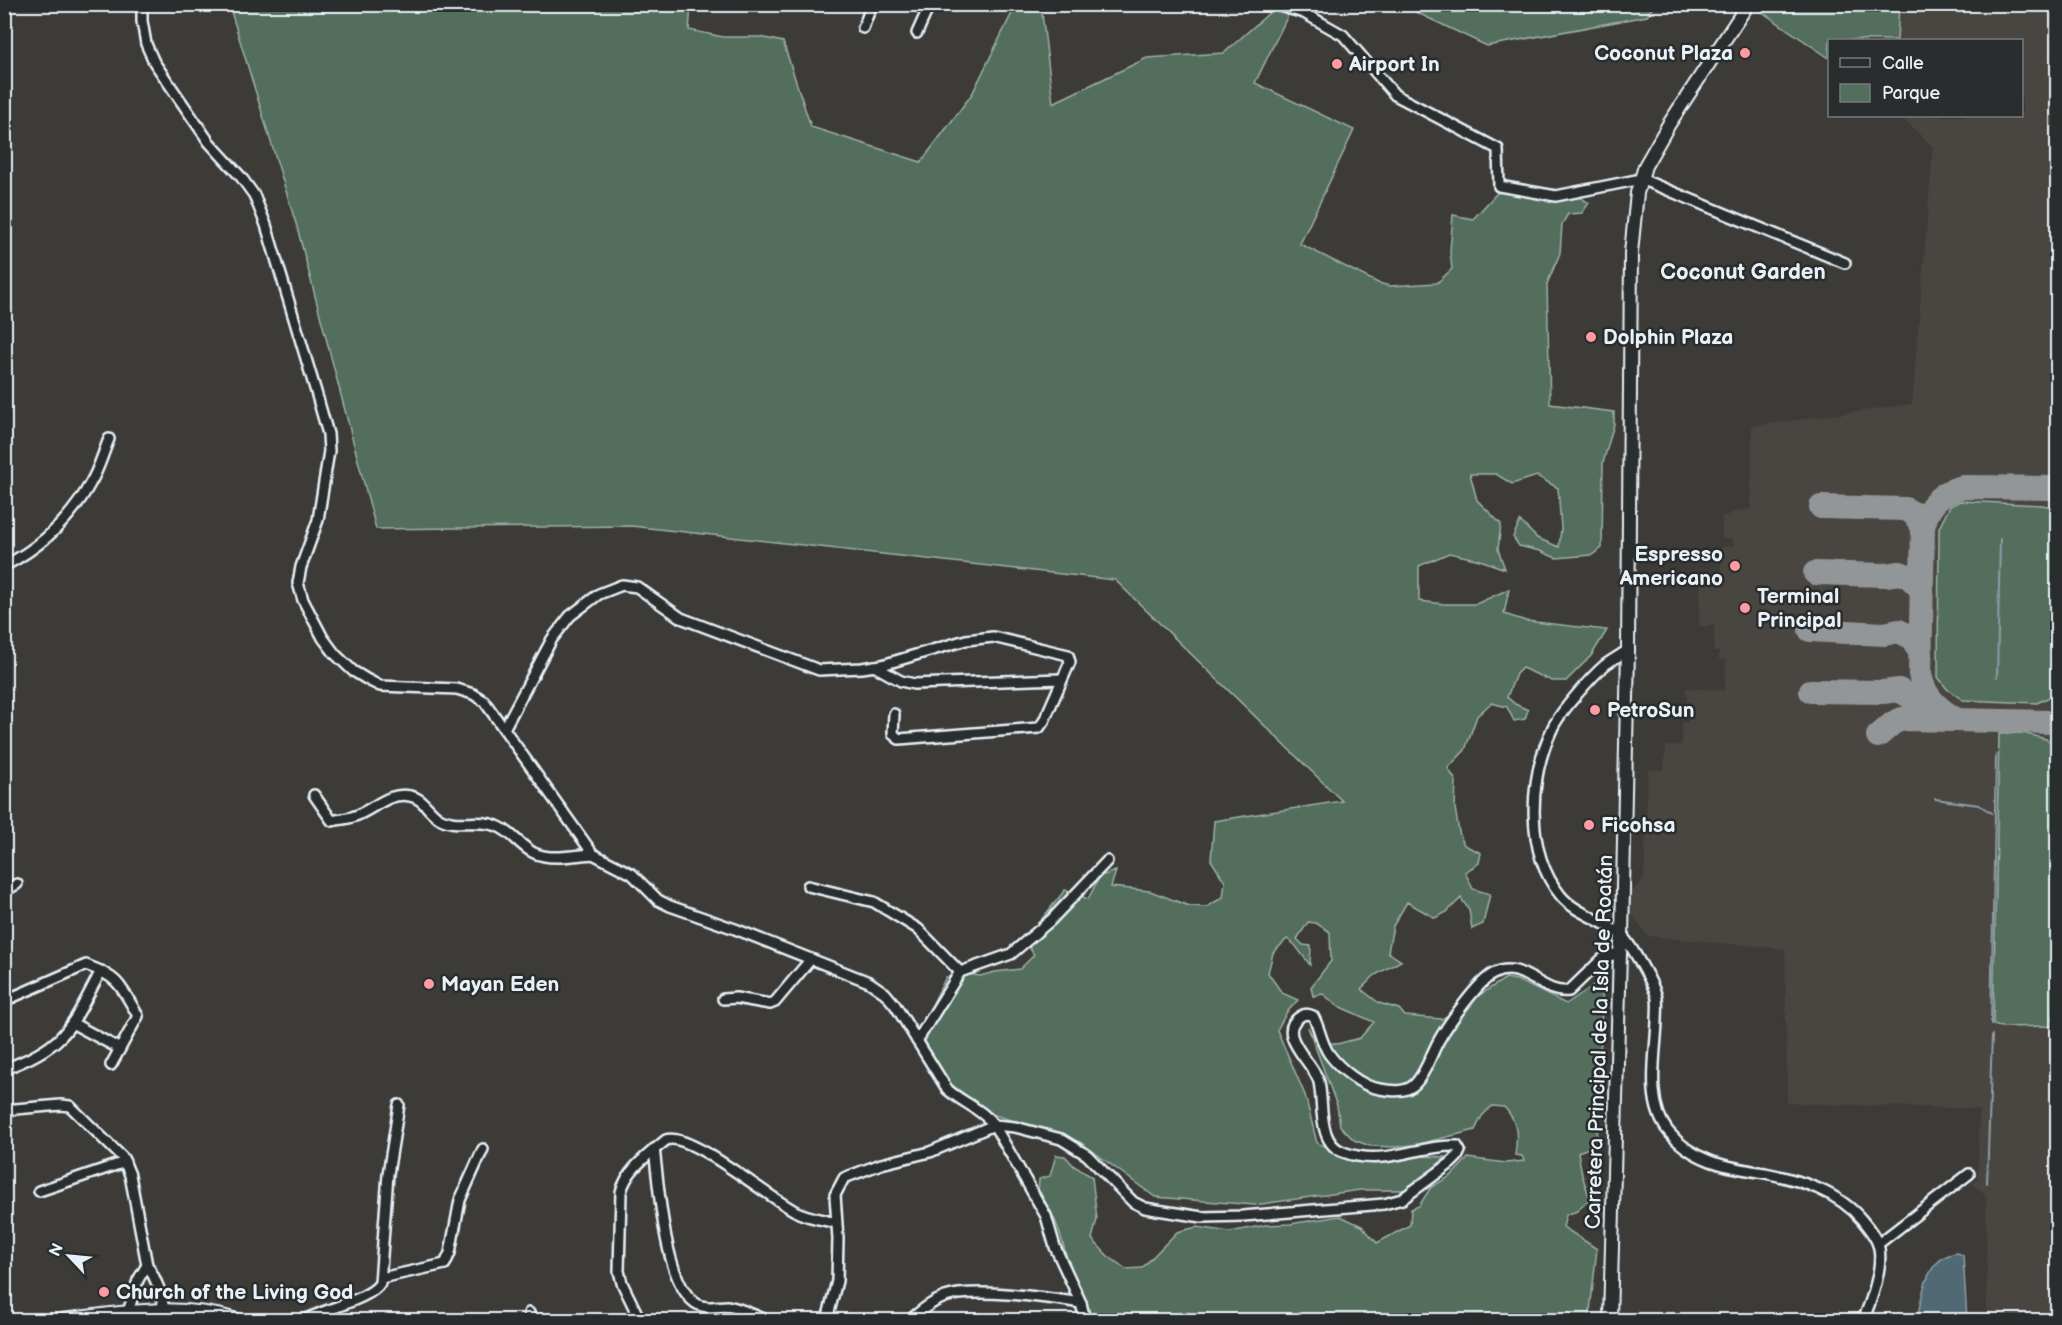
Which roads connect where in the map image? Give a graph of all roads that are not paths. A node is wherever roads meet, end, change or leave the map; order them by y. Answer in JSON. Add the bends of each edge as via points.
{"nodes":[{"id":1,"x":142,"y":4,"type":"edge"},
{"id":2,"x":872,"y":4,"type":"edge"},
{"id":3,"x":930,"y":4,"type":"edge"},
{"id":4,"x":1273,"y":4,"type":"edge"},
{"id":5,"x":1748,"y":4,"type":"edge"},
{"id":6,"x":862,"y":28,"type":"dead end"},
{"id":7,"x":917,"y":33,"type":"dead end"},
{"id":8,"x":1641,"y":179,"type":"junction"},
{"id":9,"x":1845,"y":264,"type":"dead end"},
{"id":10,"x":109,"y":439,"type":"dead end"},
{"id":11,"x":4,"y":566,"type":"edge"},
{"id":12,"x":1628,"y":650,"type":"junction"},
{"id":13,"x":874,"y":666,"type":"junction"},
{"id":14,"x":1062,"y":679,"type":"junction"},
{"id":15,"x":894,"y":714,"type":"dead end"},
{"id":16,"x":504,"y":729,"type":"junction"},
{"id":17,"x":314,"y":795,"type":"dead end"},
{"id":18,"x":593,"y":854,"type":"junction"},
{"id":19,"x":1107,"y":861,"type":"dead end"},
{"id":20,"x":17,"y":884,"type":"dead end"},
{"id":21,"x":808,"y":886,"type":"dead end"},
{"id":22,"x":4,"y":891,"type":"edge"},
{"id":23,"x":1622,"y":936,"type":"junction"},
{"id":24,"x":1620,"y":952,"type":"junction"},
{"id":25,"x":811,"y":959,"type":"junction"},
{"id":26,"x":101,"y":971,"type":"junction"},
{"id":27,"x":960,"y":972,"type":"junction"},
{"id":28,"x":723,"y":999,"type":"dead end"},
{"id":29,"x":4,"y":1001,"type":"edge"},
{"id":30,"x":72,"y":1023,"type":"junction"},
{"id":31,"x":917,"y":1041,"type":"junction"},
{"id":32,"x":120,"y":1049,"type":"junction"},
{"id":33,"x":111,"y":1065,"type":"dead end"},
{"id":34,"x":4,"y":1069,"type":"edge"},
{"id":35,"x":399,"y":1106,"type":"dead end"},
{"id":36,"x":4,"y":1110,"type":"edge"},
{"id":37,"x":994,"y":1125,"type":"junction"},
{"id":38,"x":483,"y":1149,"type":"dead end"},
{"id":39,"x":654,"y":1149,"type":"junction"},
{"id":40,"x":125,"y":1162,"type":"junction"},
{"id":41,"x":1969,"y":1174,"type":"dead end"},
{"id":42,"x":39,"y":1191,"type":"dead end"},
{"id":43,"x":836,"y":1223,"type":"junction"},
{"id":44,"x":1878,"y":1244,"type":"junction"},
{"id":45,"x":147,"y":1265,"type":"junction"},
{"id":46,"x":381,"y":1278,"type":"junction"},
{"id":47,"x":1081,"y":1303,"type":"junction"},
{"id":48,"x":165,"y":1311,"type":"junction"},
{"id":49,"x":128,"y":1312,"type":"junction"},
{"id":50,"x":62,"y":1320,"type":"edge"},
{"id":51,"x":237,"y":1320,"type":"edge"},
{"id":52,"x":305,"y":1320,"type":"edge"},
{"id":53,"x":640,"y":1320,"type":"edge"},
{"id":54,"x":766,"y":1320,"type":"edge"},
{"id":55,"x":826,"y":1320,"type":"edge"},
{"id":56,"x":910,"y":1320,"type":"edge"},
{"id":57,"x":1085,"y":1320,"type":"edge"},
{"id":58,"x":1610,"y":1320,"type":"edge"},
{"id":59,"x":1863,"y":1320,"type":"edge"}],
"edges":[{"from":1,"to":16,"type":"street","via":[[146,44],[154,62],[209,141],[254,195],[328,434],[329,452],[318,520],[298,582],[303,600],[323,638],[353,671],[380,686],[437,687],[473,694],[484,701]]},
{"from":2,"to":6,"type":"street"},
{"from":3,"to":7,"type":"street"},
{"from":4,"to":8,"type":"street","via":[[1304,13],[1343,35],[1395,95],[1498,149],[1499,186],[1556,196]]},
{"from":5,"to":8,"type":"main road","name":"Carretera Principal de la Isla de Roatán","via":[[1669,124]]},
{"from":8,"to":9,"type":"street"},
{"from":8,"to":12,"type":"main road","name":"Carretera Principal de la Isla de Roatán","via":[[1631,253]]},
{"from":10,"to":11,"type":"street","via":[[91,482],[66,519],[49,537]]},
{"from":12,"to":23,"type":"main road","name":"Carretera Principal de la Isla de Roatán"},
{"from":12,"to":23,"type":"street","via":[[1604,666],[1554,726],[1539,768],[1534,811],[1540,854],[1548,877],[1562,898]]},
{"from":13,"to":14,"type":"street","via":[[914,684]]},
{"from":13,"to":14,"type":"street","via":[[966,640],[993,637],[1068,655],[1070,662]]},
{"from":13,"to":16,"type":"street","via":[[819,670],[681,618],[638,587],[622,585],[599,594],[570,616],[552,639]]},
{"from":14,"to":15,"type":"street","via":[[1039,728],[905,739],[893,734]]},
{"from":16,"to":18,"type":"street"},
{"from":17,"to":18,"type":"street","via":[[332,820],[355,816],[398,795],[411,796],[439,818],[499,826],[534,853],[551,857]]},
{"from":18,"to":25,"type":"street","via":[[632,874],[658,900],[670,906]]},
{"from":19,"to":27,"type":"street","via":[[1051,920],[1011,954]]},
{"from":20,"to":22,"type":"street"},
{"from":21,"to":27,"type":"street","via":[[874,902],[918,929]]},
{"from":23,"to":24,"type":"main road","name":"Carretera Principal de la Isla de Roatán"},
{"from":23,"to":44,"type":"street","via":[[1657,998],[1654,1085],[1658,1110],[1668,1130],[1707,1161],[1777,1176],[1840,1199],[1871,1230]]},
{"from":24,"to":37,"type":"street","via":[[1602,959],[1569,990],[1554,990],[1518,970],[1493,974],[1454,1017],[1421,1076],[1405,1090],[1371,1088],[1331,1057],[1313,1016],[1302,1015],[1295,1020],[1290,1030],[1292,1040],[1317,1076],[1324,1128],[1330,1142],[1341,1151],[1376,1157],[1448,1146],[1456,1146],[1460,1151],[1451,1163],[1402,1199],[1384,1204],[1202,1217],[1145,1208],[1133,1202],[1087,1155],[1061,1139]]},
{"from":24,"to":58,"type":"main road","name":"Carretera Principal de la Isla de Roatán"},
{"from":25,"to":28,"type":"street","via":[[775,1002]]},
{"from":25,"to":31,"type":"street","via":[[869,982],[885,993]]},
{"from":26,"to":29,"type":"street","via":[[86,966]]},
{"from":26,"to":30,"type":"street"},
{"from":26,"to":32,"type":"street","via":[[123,989],[138,1016]]},
{"from":27,"to":31,"type":"street"},
{"from":30,"to":32,"type":"street"},
{"from":30,"to":34,"type":"street","via":[[62,1037],[39,1055]]},
{"from":31,"to":37,"type":"street","via":[[946,1089]]},
{"from":32,"to":33,"type":"street"},
{"from":35,"to":46,"type":"street","via":[[388,1174]]},
{"from":36,"to":40,"type":"street","via":[[70,1106]]},
{"from":37,"to":43,"type":"street","via":[[930,1152],[844,1178],[835,1195]]},
{"from":37,"to":47,"type":"street","via":[[1046,1216],[1055,1247]]},
{"from":38,"to":46,"type":"street","via":[[460,1200],[445,1264]]},
{"from":39,"to":43,"type":"street","via":[[673,1138],[701,1150],[800,1214]]},
{"from":39,"to":53,"type":"street","via":[[629,1173],[621,1192],[621,1284]]},
{"from":39,"to":54,"type":"street","via":[[668,1253],[686,1292],[700,1305],[738,1308]]},
{"from":40,"to":42,"type":"street"},
{"from":40,"to":45,"type":"street"},
{"from":41,"to":44,"type":"street"},
{"from":43,"to":55,"type":"street","via":[[837,1281]]},
{"from":44,"to":59,"type":"street","via":[[1874,1295]]},
{"from":45,"to":48,"type":"street","via":[[162,1293]]},
{"from":45,"to":49,"type":"street"},
{"from":46,"to":52,"type":"street","via":[[372,1293]]},
{"from":47,"to":56,"type":"street","via":[[1043,1296],[947,1296]]},
{"from":47,"to":57,"type":"street"},
{"from":48,"to":49,"type":"main road"},
{"from":48,"to":51,"type":"main road","via":[[191,1311]]},
{"from":49,"to":50,"type":"main road"}]}
